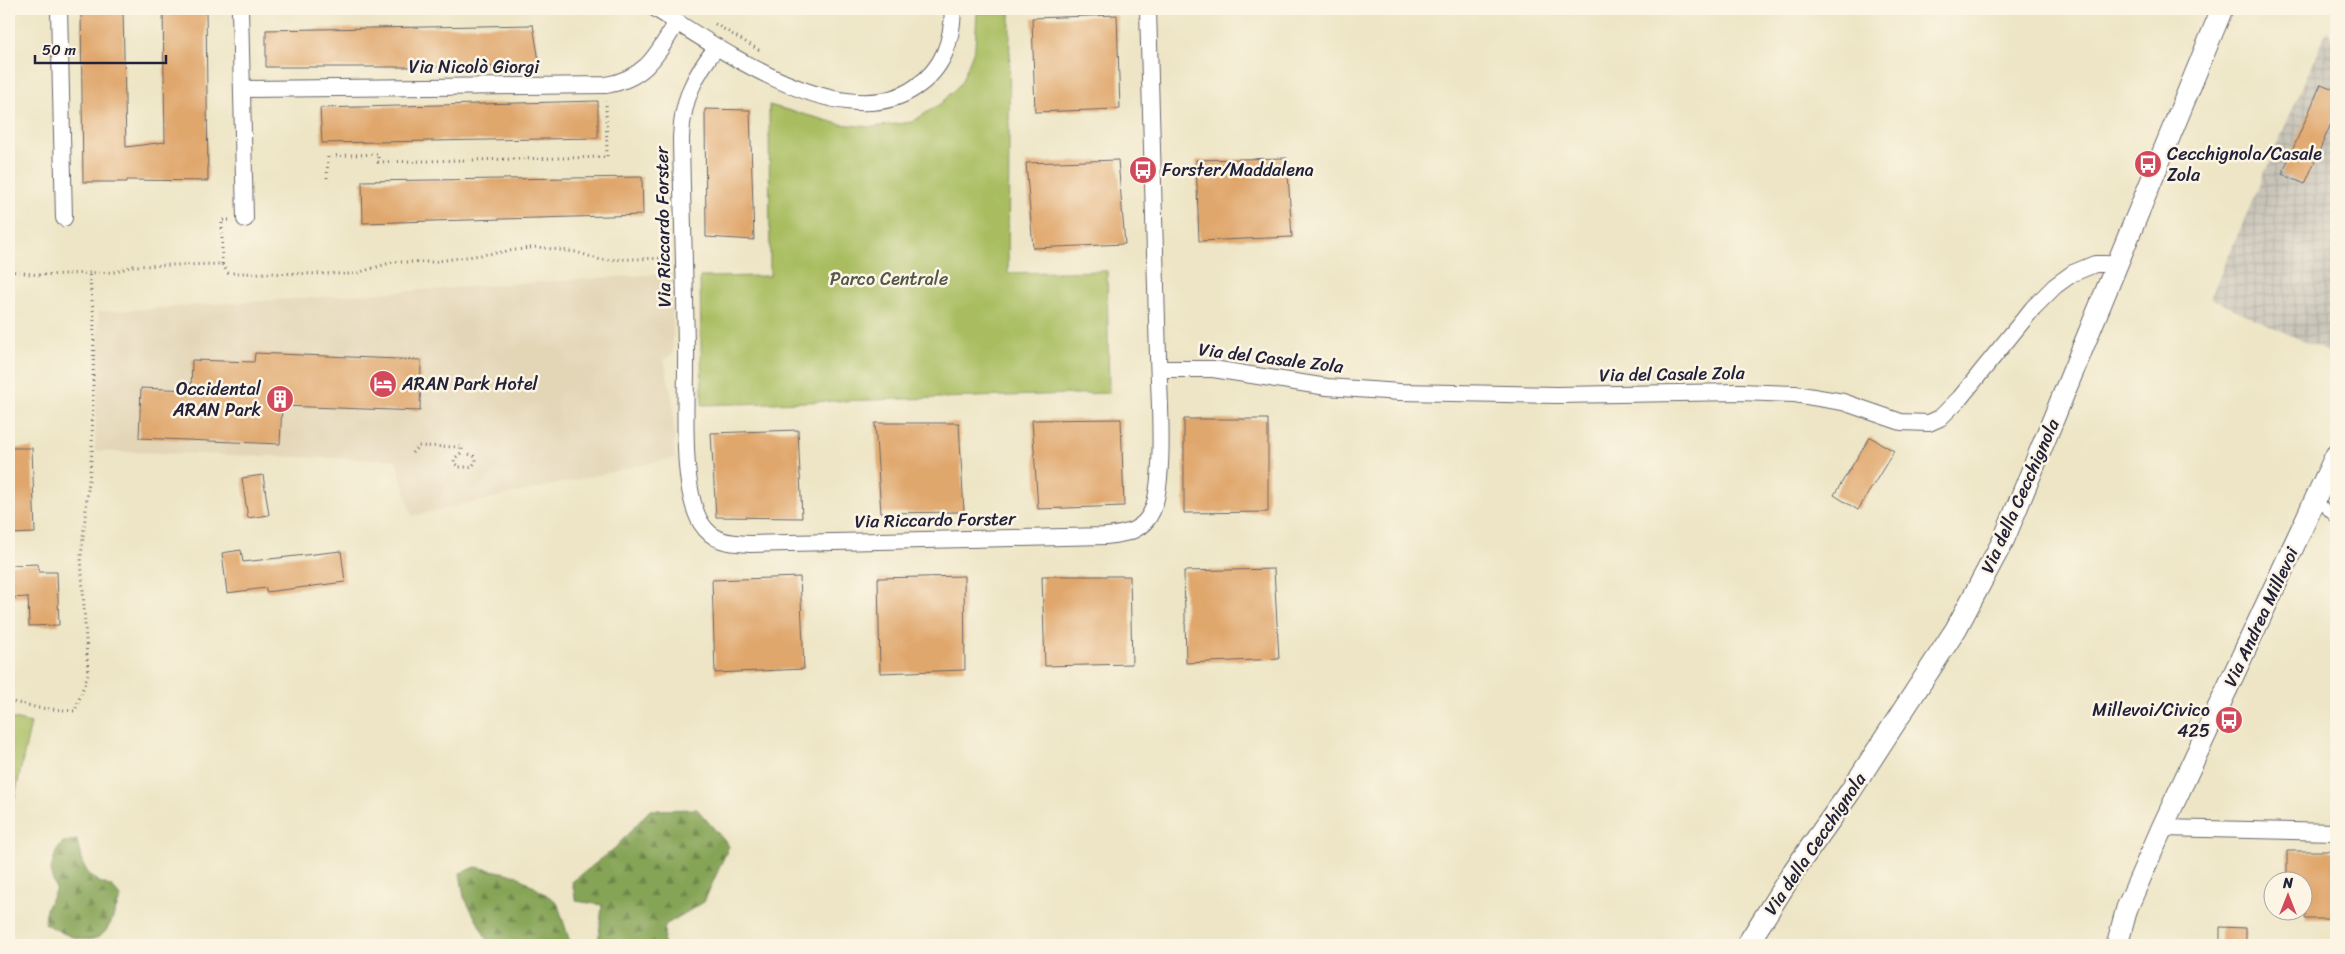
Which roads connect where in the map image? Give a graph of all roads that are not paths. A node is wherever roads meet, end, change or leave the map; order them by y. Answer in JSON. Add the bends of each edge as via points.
{"nodes":[{"id":1,"x":59,"y":9,"type":"edge"},
{"id":2,"x":240,"y":9,"type":"edge"},
{"id":3,"x":656,"y":9,"type":"edge"},
{"id":4,"x":954,"y":9,"type":"edge"},
{"id":5,"x":1148,"y":9,"type":"edge"},
{"id":6,"x":2222,"y":9,"type":"edge"},
{"id":7,"x":677,"y":22,"type":"junction"},
{"id":8,"x":717,"y":46,"type":"junction"},
{"id":9,"x":242,"y":89,"type":"junction"},
{"id":10,"x":64,"y":218,"type":"dead end"},
{"id":11,"x":245,"y":219,"type":"dead end"},
{"id":12,"x":2115,"y":268,"type":"junction"},
{"id":13,"x":1158,"y":369,"type":"junction"},
{"id":14,"x":2333,"y":467,"type":"edge"},
{"id":15,"x":2316,"y":499,"type":"junction"},
{"id":16,"x":2336,"y":519,"type":"edge"},
{"id":17,"x":2162,"y":828,"type":"junction"},
{"id":18,"x":2336,"y":832,"type":"edge"},
{"id":19,"x":1747,"y":945,"type":"edge"},
{"id":20,"x":2116,"y":945,"type":"edge"}],
"edges":[{"from":1,"to":10,"type":"street"},
{"from":2,"to":9,"type":"street"},
{"from":3,"to":7,"type":"street"},
{"from":4,"to":8,"type":"street","via":[[950,40],[937,68],[912,90],[884,102],[851,102],[802,89],[754,68]]},
{"from":5,"to":13,"type":"street","name":"Via Riccardo Forster"},
{"from":6,"to":12,"type":"street","name":"Via della Cecchignola"},
{"from":7,"to":8,"type":"street"},
{"from":7,"to":9,"type":"street","name":"Via Nicolò Giorgi","via":[[646,68],[628,80],[606,85]]},
{"from":8,"to":13,"type":"street","name":"Via Riccardo Forster","via":[[695,76],[683,112],[681,138],[688,469],[696,513],[715,539],[750,544],[1086,537],[1132,531],[1146,521],[1157,493]]},
{"from":9,"to":11,"type":"street"},
{"from":12,"to":13,"type":"street","name":"Via del Casale Zola","via":[[2095,264],[2055,286],[1960,398],[1940,418],[1929,423],[1901,422],[1843,402],[1795,394],[1400,392],[1326,387],[1213,369]]},
{"from":12,"to":19,"type":"street","name":"Via della Cecchignola","via":[[2004,539],[1956,629]]},
{"from":14,"to":15,"type":"street","name":"Via Andrea Millevoi"},
{"from":15,"to":16,"type":"lane"},
{"from":15,"to":17,"type":"street","name":"Via Andrea Millevoi"},
{"from":17,"to":18,"type":"street"},
{"from":17,"to":20,"type":"street","name":"Via Andrea Millevoi","via":[[2127,908]]}]}
